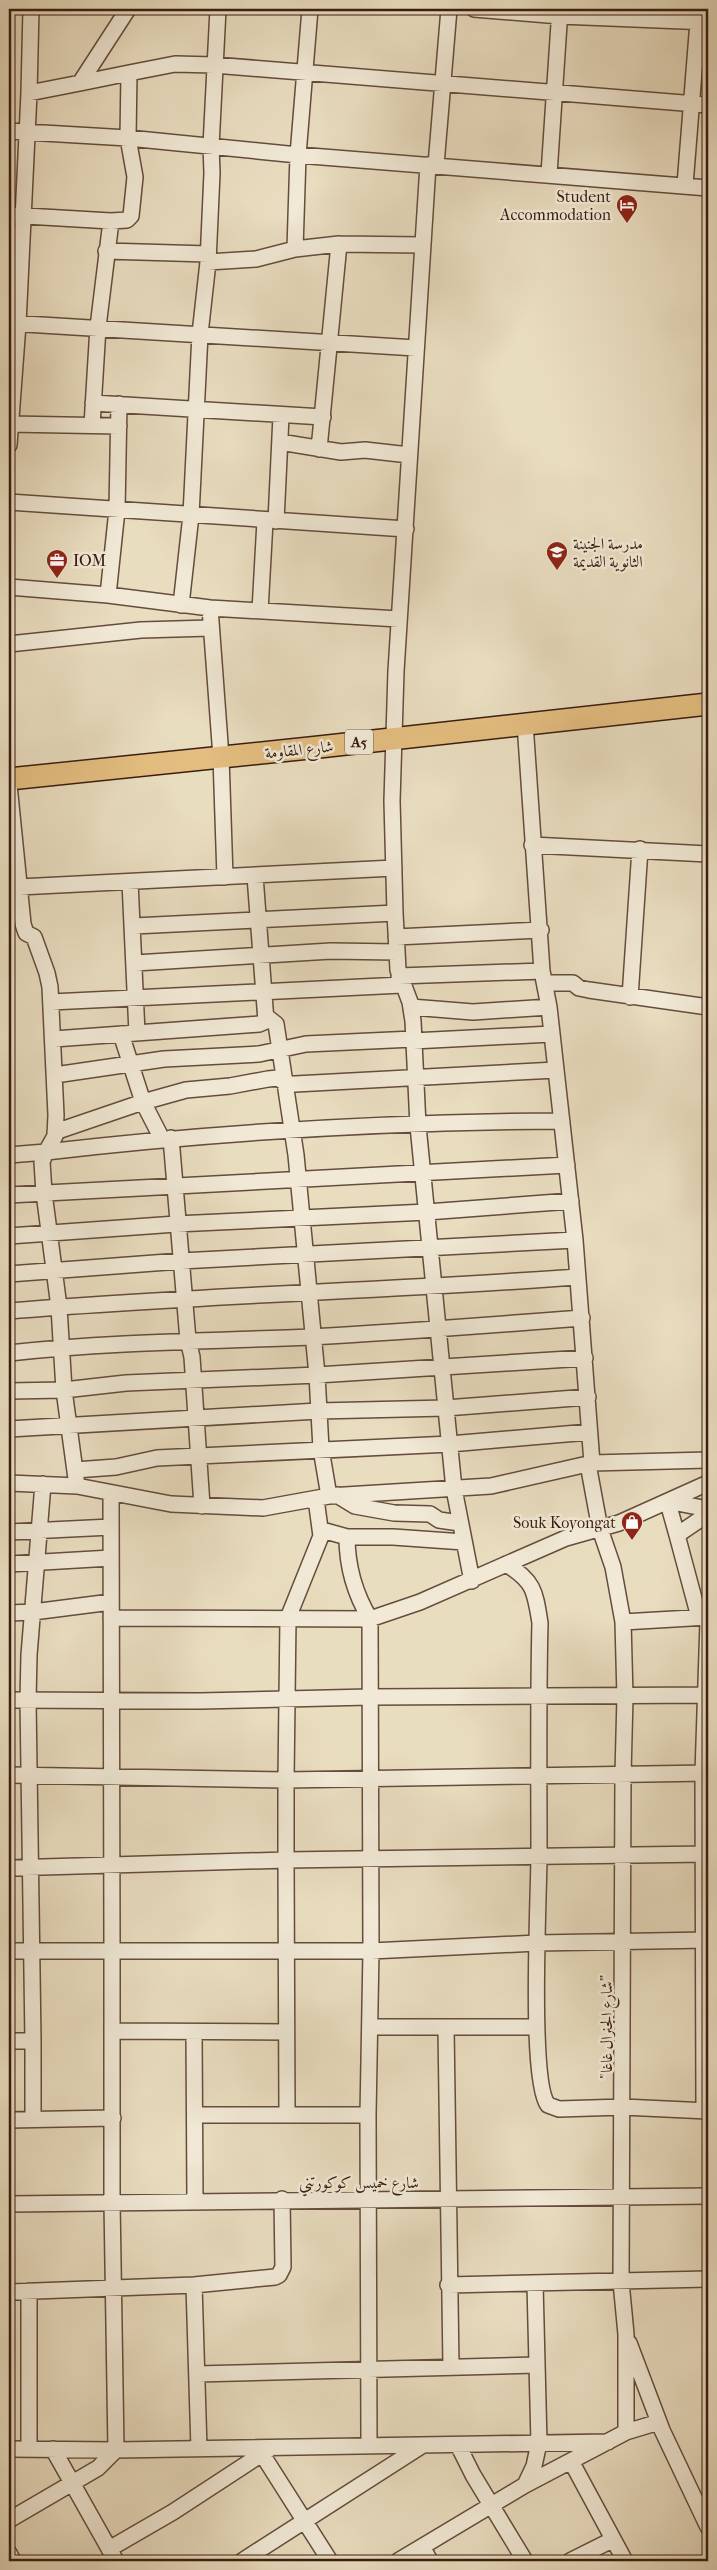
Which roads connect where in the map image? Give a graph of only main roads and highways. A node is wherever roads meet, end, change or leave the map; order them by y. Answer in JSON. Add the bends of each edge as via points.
{"nodes":[{"id":1,"x":708,"y":704,"type":"edge"},
{"id":2,"x":9,"y":779,"type":"edge"}],
"edges":[{"from":1,"to":2,"type":"highway","name":"شارع المقاومة","number":"A5"}]}
